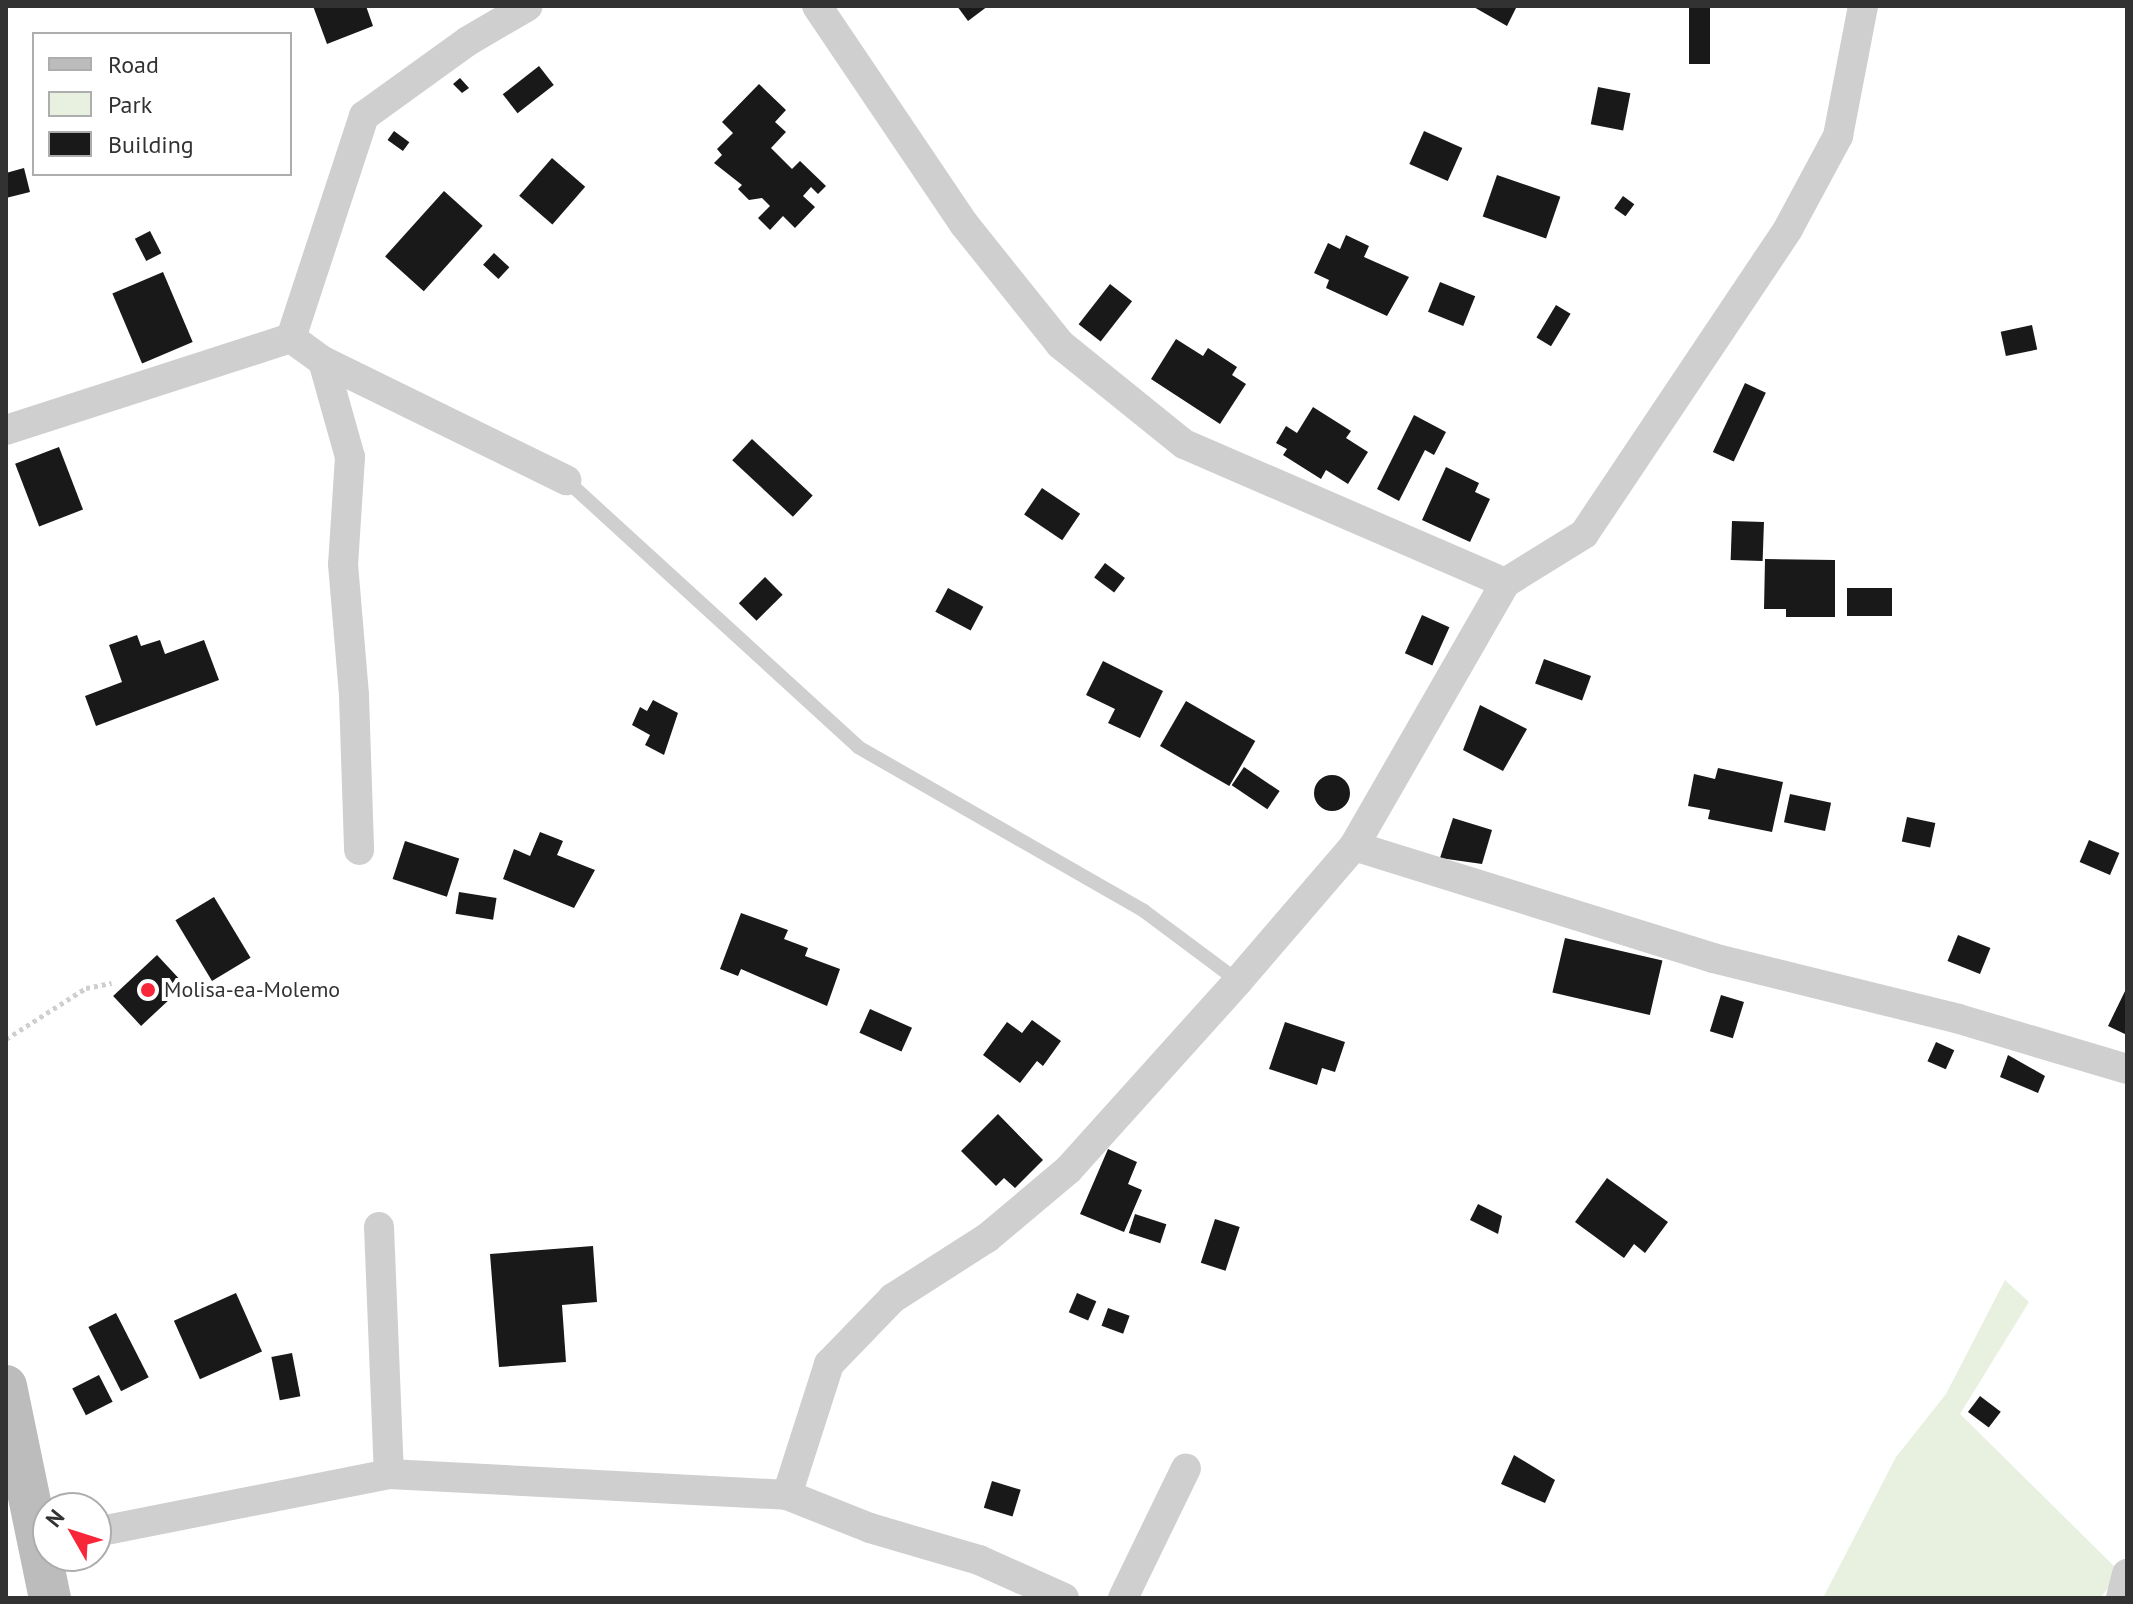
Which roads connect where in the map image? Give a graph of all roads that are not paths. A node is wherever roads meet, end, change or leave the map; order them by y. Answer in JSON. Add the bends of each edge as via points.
{"nodes":[{"id":1,"x":528,"y":6,"type":"edge"},
{"id":2,"x":817,"y":6,"type":"edge"},
{"id":3,"x":1863,"y":6,"type":"edge"},
{"id":4,"x":291,"y":338,"type":"junction"},
{"id":5,"x":323,"y":361,"type":"junction"},
{"id":6,"x":6,"y":430,"type":"edge"},
{"id":7,"x":566,"y":480,"type":"joint"},
{"id":8,"x":1505,"y":583,"type":"junction"},
{"id":9,"x":1354,"y":846,"type":"junction"},
{"id":10,"x":359,"y":850,"type":"dead end"},
{"id":11,"x":1238,"y":981,"type":"junction"},
{"id":12,"x":2127,"y":1069,"type":"edge"},
{"id":13,"x":379,"y":1227,"type":"dead end"},
{"id":14,"x":6,"y":1386,"type":"edge"},
{"id":15,"x":1186,"y":1468,"type":"dead end"},
{"id":16,"x":389,"y":1474,"type":"junction"},
{"id":17,"x":787,"y":1495,"type":"junction"},
{"id":18,"x":32,"y":1498,"type":"edge"},
{"id":19,"x":112,"y":1529,"type":"edge"},
{"id":20,"x":47,"y":1572,"type":"edge"},
{"id":21,"x":2127,"y":1574,"type":"edge"},
{"id":22,"x":50,"y":1598,"type":"edge"},
{"id":23,"x":1064,"y":1598,"type":"edge"},
{"id":24,"x":1123,"y":1598,"type":"edge"},
{"id":25,"x":2121,"y":1598,"type":"edge"}],
"edges":[{"from":1,"to":4,"type":"street","via":[[468,41],[364,116]]},
{"from":2,"to":8,"type":"street","via":[[964,224],[1060,344],[1184,444]]},
{"from":3,"to":8,"type":"street","via":[[1838,136],[1788,229],[1584,534]]},
{"from":4,"to":5,"type":"street"},
{"from":4,"to":6,"type":"street"},
{"from":5,"to":7,"type":"street"},
{"from":5,"to":10,"type":"street","via":[[350,457],[343,564]]},
{"from":7,"to":11,"type":"lane","via":[[858,747],[1144,911]]},
{"from":8,"to":9,"type":"street"},
{"from":9,"to":11,"type":"street"},
{"from":9,"to":12,"type":"street","via":[[1713,958],[1959,1019]]},
{"from":11,"to":17,"type":"street","via":[[1068,1170],[987,1238],[893,1298],[829,1364]]},
{"from":13,"to":16,"type":"street"},
{"from":14,"to":18,"type":"main road"},
{"from":15,"to":24,"type":"street"},
{"from":16,"to":17,"type":"street"},
{"from":16,"to":19,"type":"street"},
{"from":17,"to":23,"type":"street","via":[[870,1528],[979,1560]]},
{"from":20,"to":22,"type":"main road"},
{"from":21,"to":25,"type":"street"}]}
